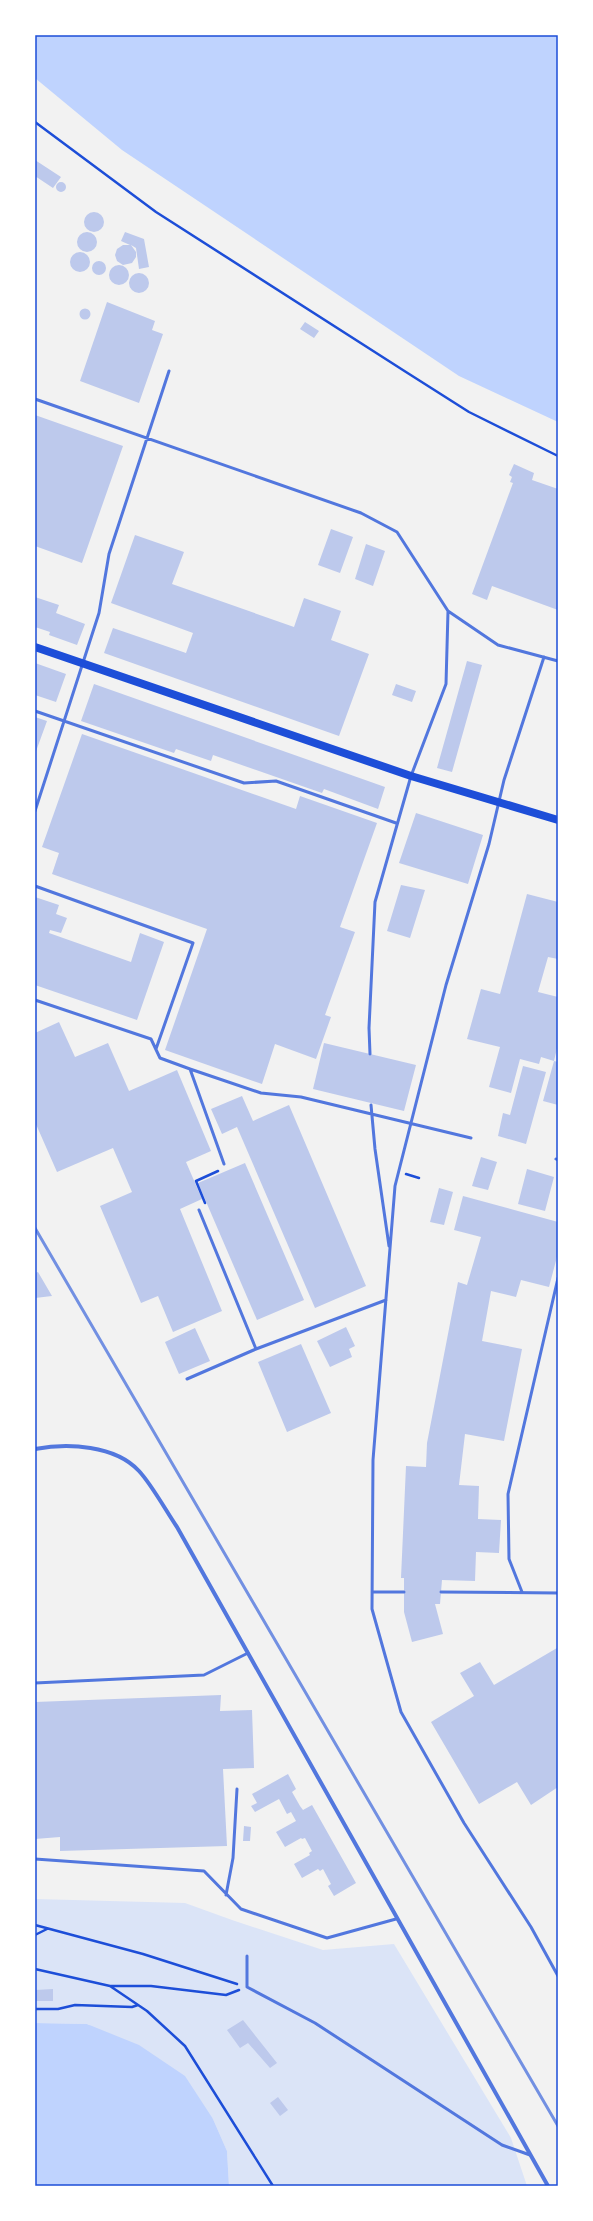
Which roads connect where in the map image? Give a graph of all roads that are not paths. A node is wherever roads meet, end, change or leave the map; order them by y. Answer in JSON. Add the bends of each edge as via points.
{"nodes":[{"id":1,"x":169,"y":371,"type":"dead end"},
{"id":2,"x":35,"y":399,"type":"edge"},
{"id":3,"x":146,"y":439,"type":"junction"},
{"id":4,"x":448,"y":611,"type":"junction"},
{"id":5,"x":35,"y":647,"type":"edge"},
{"id":6,"x":544,"y":657,"type":"junction"},
{"id":7,"x":558,"y":661,"type":"edge"},
{"id":8,"x":82,"y":662,"type":"junction"},
{"id":9,"x":35,"y":711,"type":"edge"},
{"id":10,"x":64,"y":721,"type":"junction"},
{"id":11,"x":411,"y":776,"type":"junction"},
{"id":12,"x":499,"y":802,"type":"junction"},
{"id":13,"x":35,"y":811,"type":"edge"},
{"id":14,"x":558,"y":820,"type":"edge"},
{"id":15,"x":396,"y":823,"type":"junction"},
{"id":16,"x":35,"y":886,"type":"edge"},
{"id":17,"x":35,"y":1000,"type":"edge"},
{"id":18,"x":156,"y":1050,"type":"junction"},
{"id":19,"x":370,"y":1054,"type":"dead end"},
{"id":20,"x":190,"y":1069,"type":"junction"},
{"id":21,"x":371,"y":1105,"type":"dead end"},
{"id":22,"x":372,"y":1115,"type":"junction"},
{"id":23,"x":411,"y":1123,"type":"junction"},
{"id":24,"x":471,"y":1138,"type":"dead end"},
{"id":25,"x":224,"y":1164,"type":"road end"},
{"id":26,"x":199,"y":1210,"type":"road end"},
{"id":27,"x":390,"y":1253,"type":"junction"},
{"id":28,"x":558,"y":1278,"type":"edge"},
{"id":29,"x":386,"y":1300,"type":"junction"},
{"id":30,"x":256,"y":1349,"type":"junction"},
{"id":31,"x":187,"y":1379,"type":"dead end"},
{"id":32,"x":35,"y":1449,"type":"edge"},
{"id":33,"x":372,"y":1592,"type":"junction"},
{"id":34,"x":404,"y":1592,"type":"dead end"},
{"id":35,"x":441,"y":1592,"type":"dead end"},
{"id":36,"x":522,"y":1592,"type":"junction"},
{"id":37,"x":558,"y":1593,"type":"edge"},
{"id":38,"x":248,"y":1653,"type":"junction"},
{"id":39,"x":35,"y":1683,"type":"edge"},
{"id":40,"x":237,"y":1789,"type":"dead end"},
{"id":41,"x":35,"y":1860,"type":"edge"},
{"id":42,"x":226,"y":1895,"type":"junction"},
{"id":43,"x":396,"y":1919,"type":"junction"},
{"id":44,"x":247,"y":1956,"type":"dead end"},
{"id":45,"x":558,"y":1976,"type":"edge"},
{"id":46,"x":530,"y":2155,"type":"junction"},
{"id":47,"x":548,"y":2186,"type":"edge"}],
"edges":[{"from":1,"to":3,"type":"lane"},
{"from":2,"to":3,"type":"lane"},
{"from":3,"to":4,"type":"lane","via":[[361,513],[397,532]]},
{"from":3,"to":8,"type":"lane","via":[[109,554],[99,613]]},
{"from":4,"to":6,"type":"lane","via":[[498,645]]},
{"from":4,"to":11,"type":"lane","via":[[446,684]]},
{"from":5,"to":8,"type":"main road"},
{"from":6,"to":7,"type":"lane"},
{"from":6,"to":12,"type":"lane"},
{"from":8,"to":10,"type":"lane"},
{"from":8,"to":11,"type":"main road"},
{"from":9,"to":10,"type":"lane"},
{"from":10,"to":13,"type":"lane"},
{"from":10,"to":15,"type":"lane","via":[[244,783],[276,781]]},
{"from":11,"to":12,"type":"main road"},
{"from":11,"to":15,"type":"lane"},
{"from":12,"to":14,"type":"main road"},
{"from":12,"to":23,"type":"lane","via":[[489,844],[446,985]]},
{"from":15,"to":19,"type":"lane","via":[[375,902]]},
{"from":16,"to":18,"type":"lane","via":[[193,943]]},
{"from":17,"to":18,"type":"lane","via":[[150,1040]]},
{"from":18,"to":20,"type":"lane","via":[[160,1058]]},
{"from":20,"to":22,"type":"lane","via":[[262,1093],[301,1097]]},
{"from":20,"to":25,"type":"lane"},
{"from":21,"to":22,"type":"lane"},
{"from":22,"to":23,"type":"lane"},
{"from":22,"to":27,"type":"lane"},
{"from":23,"to":24,"type":"lane"},
{"from":23,"to":27,"type":"lane","via":[[395,1186]]},
{"from":26,"to":30,"type":"lane"},
{"from":27,"to":29,"type":"lane"},
{"from":28,"to":36,"type":"lane","via":[[508,1494],[509,1559]]},
{"from":29,"to":30,"type":"lane"},
{"from":29,"to":33,"type":"lane","via":[[373,1460]]},
{"from":30,"to":31,"type":"lane"},
{"from":32,"to":38,"type":"street","via":[[81,1446],[102,1450],[139,1471],[177,1528]]},
{"from":33,"to":34,"type":"lane"},
{"from":33,"to":45,"type":"lane","via":[[372,1609],[401,1712],[464,1823],[531,1927]]},
{"from":35,"to":36,"type":"lane"},
{"from":36,"to":37,"type":"lane"},
{"from":38,"to":39,"type":"lane","via":[[204,1675]]},
{"from":38,"to":43,"type":"street"},
{"from":40,"to":42,"type":"lane","via":[[233,1858]]},
{"from":41,"to":42,"type":"lane","via":[[204,1870]]},
{"from":42,"to":43,"type":"lane","via":[[241,1909],[327,1938]]},
{"from":43,"to":46,"type":"street"},
{"from":44,"to":46,"type":"lane","via":[[247,1987],[315,2023],[502,2145]]},
{"from":46,"to":47,"type":"street"}]}
